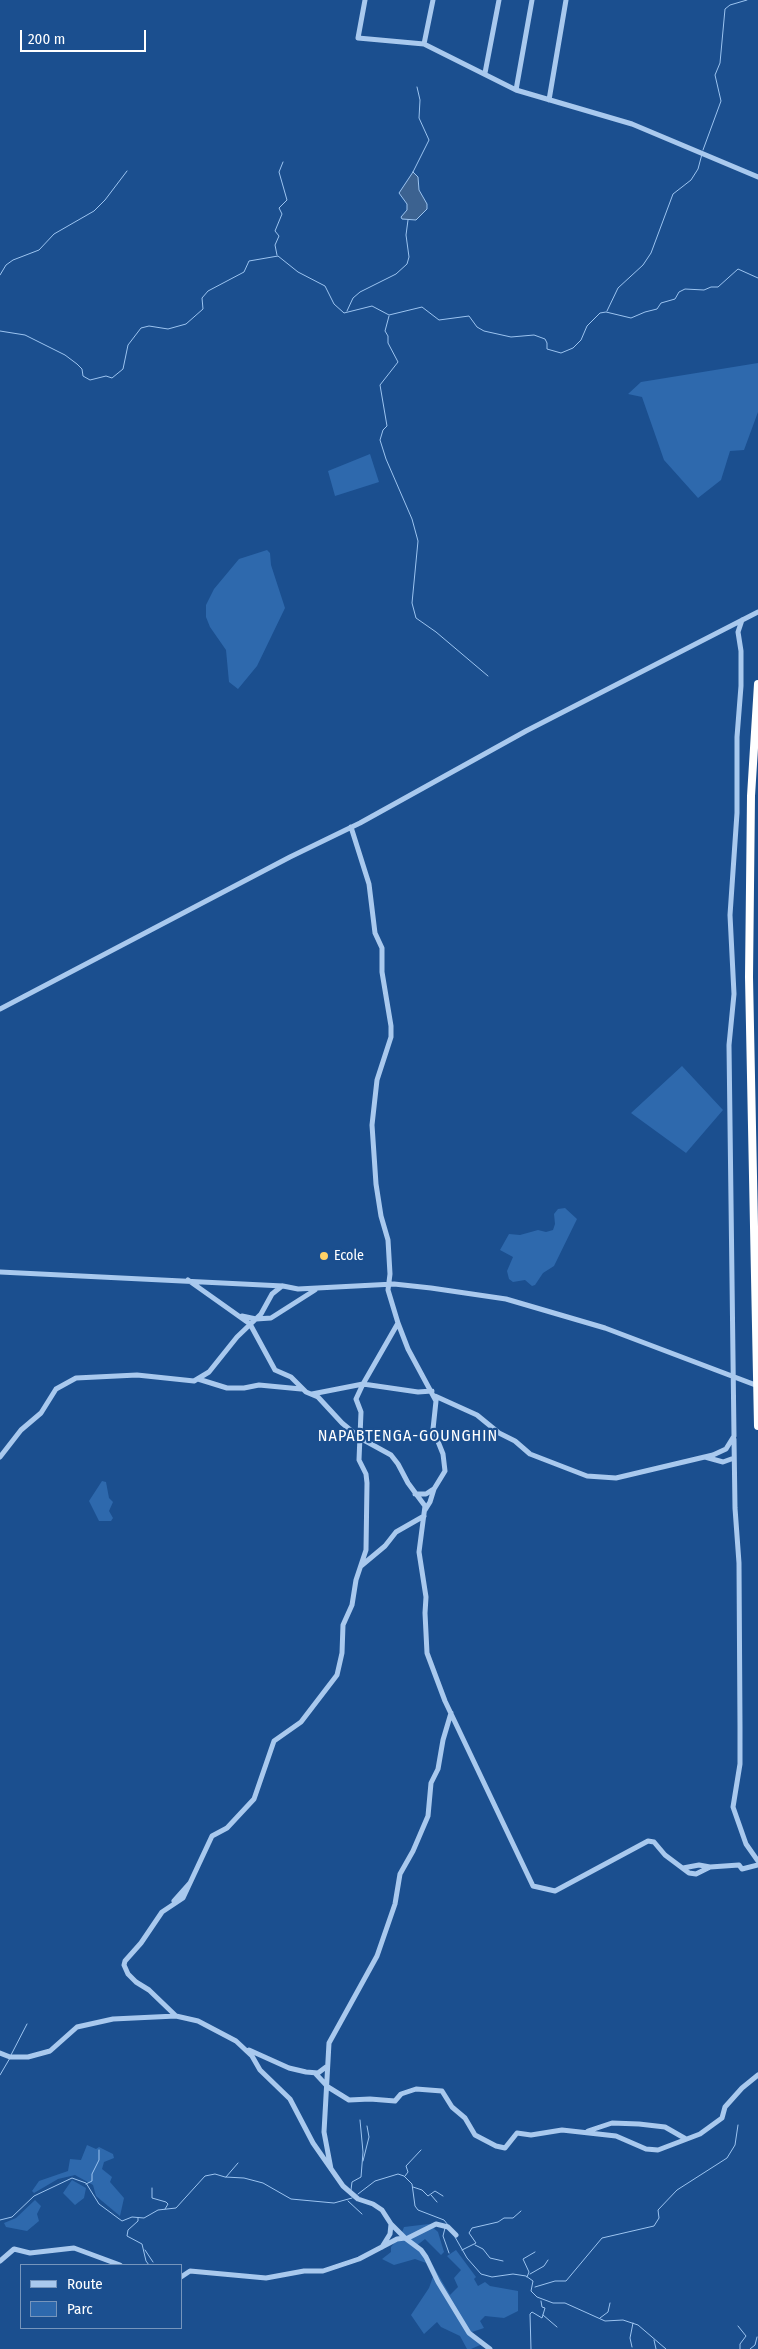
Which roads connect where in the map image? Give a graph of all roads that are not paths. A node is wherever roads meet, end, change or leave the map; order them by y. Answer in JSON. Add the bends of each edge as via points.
{"nodes":[{"id":1,"x":365,"y":0,"type":"edge"},
{"id":2,"x":433,"y":0,"type":"edge"},
{"id":3,"x":499,"y":0,"type":"edge"},
{"id":4,"x":532,"y":0,"type":"edge"},
{"id":5,"x":566,"y":0,"type":"edge"},
{"id":6,"x":424,"y":44,"type":"junction"},
{"id":7,"x":485,"y":73,"type":"dead end"},
{"id":8,"x":516,"y":90,"type":"junction"},
{"id":9,"x":549,"y":100,"type":"junction"},
{"id":10,"x":758,"y":177,"type":"edge"},
{"id":11,"x":758,"y":612,"type":"edge"},
{"id":12,"x":742,"y":620,"type":"junction"},
{"id":13,"x":758,"y":684,"type":"edge"},
{"id":14,"x":351,"y":827,"type":"junction"},
{"id":15,"x":0,"y":1009,"type":"edge"},
{"id":16,"x":0,"y":1272,"type":"edge"},
{"id":17,"x":188,"y":1280,"type":"junction"},
{"id":18,"x":389,"y":1284,"type":"junction"},
{"id":19,"x":283,"y":1286,"type":"junction"},
{"id":20,"x":316,"y":1289,"type":"junction"},
{"id":21,"x":240,"y":1316,"type":"junction"},
{"id":22,"x":256,"y":1319,"type":"junction"},
{"id":23,"x":398,"y":1323,"type":"junction"},
{"id":24,"x":251,"y":1325,"type":"junction"},
{"id":25,"x":734,"y":1377,"type":"junction"},
{"id":26,"x":198,"y":1379,"type":"junction"},
{"id":27,"x":363,"y":1384,"type":"junction"},
{"id":28,"x":758,"y":1386,"type":"edge"},
{"id":29,"x":302,"y":1389,"type":"junction"},
{"id":30,"x":312,"y":1394,"type":"junction"},
{"id":31,"x":433,"y":1394,"type":"junction"},
{"id":32,"x":758,"y":1426,"type":"edge"},
{"id":33,"x":734,"y":1436,"type":"junction"},
{"id":34,"x":360,"y":1438,"type":"junction"},
{"id":35,"x":0,"y":1457,"type":"edge"},
{"id":36,"x":705,"y":1457,"type":"junction"},
{"id":37,"x":734,"y":1458,"type":"junction"},
{"id":38,"x":434,"y":1489,"type":"junction"},
{"id":39,"x":415,"y":1494,"type":"junction"},
{"id":40,"x":425,"y":1510,"type":"junction"},
{"id":41,"x":424,"y":1516,"type":"junction"},
{"id":42,"x":361,"y":1567,"type":"junction"},
{"id":43,"x":451,"y":1713,"type":"junction"},
{"id":44,"x":758,"y":1861,"type":"edge"},
{"id":45,"x":758,"y":1865,"type":"edge"},
{"id":46,"x":710,"y":1867,"type":"junction"},
{"id":47,"x":683,"y":1868,"type":"junction"},
{"id":48,"x":176,"y":2016,"type":"junction"},
{"id":49,"x":236,"y":2041,"type":"junction"},
{"id":50,"x":0,"y":2054,"type":"edge"},
{"id":51,"x":326,"y":2066,"type":"junction"},
{"id":52,"x":315,"y":2073,"type":"junction"},
{"id":53,"x":758,"y":2075,"type":"edge"},
{"id":54,"x":328,"y":2087,"type":"junction"},
{"id":55,"x":585,"y":2132,"type":"junction"},
{"id":56,"x":686,"y":2139,"type":"junction"},
{"id":57,"x":330,"y":2169,"type":"junction"},
{"id":58,"x":390,"y":2224,"type":"junction"},
{"id":59,"x":456,"y":2235,"type":"dead end"},
{"id":60,"x":405,"y":2239,"type":"junction"},
{"id":61,"x":381,"y":2248,"type":"junction"},
{"id":62,"x":0,"y":2261,"type":"edge"},
{"id":63,"x":117,"y":2264,"type":"edge"},
{"id":64,"x":182,"y":2276,"type":"edge"},
{"id":65,"x":490,"y":2349,"type":"edge"}],
"edges":[{"from":1,"to":6,"type":"street","via":[[358,38]]},
{"from":2,"to":6,"type":"street"},
{"from":3,"to":7,"type":"street"},
{"from":4,"to":8,"type":"street"},
{"from":5,"to":9,"type":"street"},
{"from":6,"to":8,"type":"street"},
{"from":8,"to":9,"type":"street"},
{"from":9,"to":10,"type":"street","via":[[632,124]]},
{"from":11,"to":12,"type":"street"},
{"from":12,"to":14,"type":"street","via":[[526,731]]},
{"from":12,"to":25,"type":"street","via":[[738,632],[741,677],[730,915],[734,994],[729,1045]]},
{"from":13,"to":28,"type":"highway","via":[[751,796],[749,977]]},
{"from":14,"to":15,"type":"street"},
{"from":14,"to":18,"type":"street","via":[[370,884],[375,933],[382,948],[382,972],[391,1026],[391,1036],[377,1080],[372,1125],[376,1184],[388,1240]]},
{"from":16,"to":17,"type":"street"},
{"from":17,"to":19,"type":"street"},
{"from":17,"to":21,"type":"street"},
{"from":18,"to":20,"type":"street"},
{"from":18,"to":23,"type":"street"},
{"from":18,"to":25,"type":"street","via":[[506,1299],[605,1328]]},
{"from":19,"to":20,"type":"street"},
{"from":19,"to":22,"type":"street","via":[[272,1294]]},
{"from":20,"to":22,"type":"street","via":[[271,1318]]},
{"from":21,"to":22,"type":"street"},
{"from":21,"to":24,"type":"street"},
{"from":22,"to":24,"type":"street"},
{"from":23,"to":27,"type":"street"},
{"from":23,"to":31,"type":"street"},
{"from":24,"to":26,"type":"street","via":[[237,1337],[212,1369]]},
{"from":24,"to":29,"type":"street","via":[[271,1365],[291,1377]]},
{"from":25,"to":28,"type":"street"},
{"from":25,"to":33,"type":"street"},
{"from":26,"to":29,"type":"street","via":[[227,1388],[259,1385]]},
{"from":26,"to":35,"type":"street","via":[[114,1375],[76,1378],[56,1389],[41,1413],[21,1430]]},
{"from":27,"to":30,"type":"street"},
{"from":27,"to":31,"type":"street"},
{"from":27,"to":34,"type":"street","via":[[356,1399],[361,1412]]},
{"from":28,"to":32,"type":"highway"},
{"from":29,"to":30,"type":"street"},
{"from":30,"to":34,"type":"street"},
{"from":31,"to":36,"type":"street","via":[[477,1415],[530,1454],[582,1475],[616,1478]]},
{"from":31,"to":38,"type":"street","via":[[433,1429],[446,1466]]},
{"from":33,"to":36,"type":"street","via":[[726,1449]]},
{"from":33,"to":37,"type":"street"},
{"from":34,"to":39,"type":"street","via":[[391,1455]]},
{"from":34,"to":42,"type":"street","via":[[359,1460],[367,1483],[366,1550]]},
{"from":36,"to":37,"type":"street","via":[[723,1462]]},
{"from":37,"to":44,"type":"street","via":[[739,1563],[740,1764],[733,1807],[746,1844]]},
{"from":38,"to":39,"type":"street","via":[[426,1494]]},
{"from":38,"to":40,"type":"street"},
{"from":39,"to":40,"type":"street"},
{"from":40,"to":41,"type":"street"},
{"from":41,"to":42,"type":"street","via":[[396,1532]]},
{"from":41,"to":43,"type":"street","via":[[419,1552],[426,1597],[426,1647]]},
{"from":42,"to":48,"type":"street","via":[[352,1605],[343,1625],[337,1675],[301,1722],[274,1741],[254,1799],[228,1828],[212,1836],[184,1898],[162,1912],[124,1964],[136,1982]]},
{"from":43,"to":47,"type":"street","via":[[533,1886],[555,1892],[648,1841],[654,1842]]},
{"from":43,"to":51,"type":"street","via":[[438,1769],[431,1783],[428,1816],[400,1874],[395,1904],[376,1956],[331,2036]]},
{"from":45,"to":46,"type":"street","via":[[742,1869],[739,1865]]},
{"from":46,"to":47,"type":"street"},
{"from":46,"to":47,"type":"street","via":[[696,1874]]},
{"from":48,"to":49,"type":"street","via":[[198,2022]]},
{"from":48,"to":50,"type":"street","via":[[113,2019],[77,2027],[50,2051],[28,2057]]},
{"from":49,"to":52,"type":"street","via":[[255,2054],[289,2068]]},
{"from":49,"to":57,"type":"street","via":[[290,2099]]},
{"from":51,"to":52,"type":"street"},
{"from":51,"to":54,"type":"street"},
{"from":52,"to":54,"type":"street"},
{"from":53,"to":56,"type":"street","via":[[725,2107],[722,2118],[700,2134]]},
{"from":54,"to":55,"type":"street","via":[[353,2100],[395,2101],[401,2094],[416,2089],[442,2091],[475,2135],[505,2148],[517,2133]]},
{"from":54,"to":57,"type":"street","via":[[324,2132]]},
{"from":55,"to":56,"type":"street","via":[[616,2136],[652,2150]]},
{"from":55,"to":56,"type":"street","via":[[612,2122],[665,2127]]},
{"from":57,"to":58,"type":"street","via":[[352,2194],[382,2210]]},
{"from":58,"to":60,"type":"street"},
{"from":58,"to":61,"type":"street","via":[[388,2239]]},
{"from":59,"to":60,"type":"street","via":[[443,2224],[436,2224]]},
{"from":60,"to":61,"type":"street","via":[[400,2238]]},
{"from":60,"to":65,"type":"street","via":[[426,2257],[469,2333]]},
{"from":61,"to":64,"type":"street","via":[[323,2271],[266,2278],[190,2271]]},
{"from":62,"to":63,"type":"street","via":[[14,2249],[30,2253],[74,2248]]}]}
